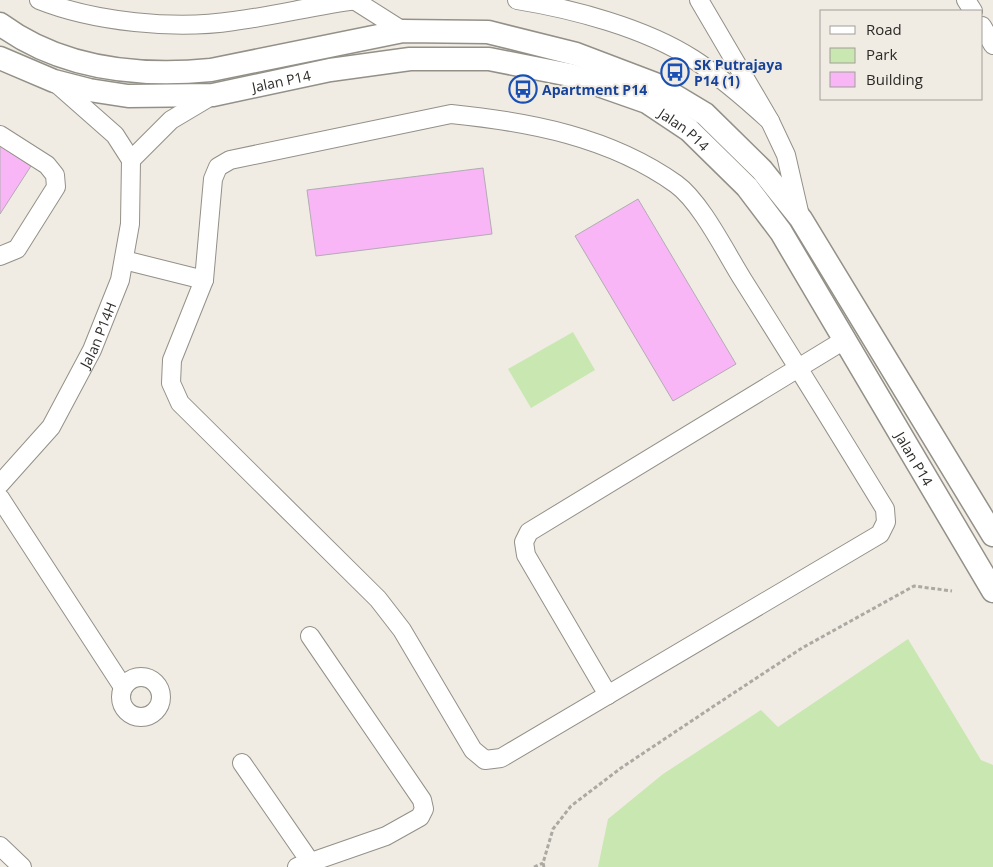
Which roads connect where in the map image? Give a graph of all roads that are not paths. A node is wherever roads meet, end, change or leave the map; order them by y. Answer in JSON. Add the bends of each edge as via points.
{"nodes":[{"id":1,"x":39,"y":0,"type":"edge"},
{"id":2,"x":354,"y":0,"type":"edge"},
{"id":3,"x":357,"y":0,"type":"edge"},
{"id":4,"x":517,"y":0,"type":"edge"},
{"id":5,"x":699,"y":0,"type":"edge"},
{"id":6,"x":0,"y":24,"type":"edge"},
{"id":7,"x":983,"y":28,"type":"edge"},
{"id":8,"x":403,"y":31,"type":"junction"},
{"id":9,"x":993,"y":45,"type":"edge"},
{"id":10,"x":0,"y":58,"type":"edge"},
{"id":11,"x":54,"y":81,"type":"junction"},
{"id":12,"x":213,"y":96,"type":"junction"},
{"id":13,"x":770,"y":121,"type":"junction"},
{"id":14,"x":0,"y":135,"type":"edge"},
{"id":15,"x":132,"y":160,"type":"junction"},
{"id":16,"x":801,"y":219,"type":"junction"},
{"id":17,"x":0,"y":256,"type":"edge"},
{"id":18,"x":124,"y":260,"type":"junction"},
{"id":19,"x":204,"y":280,"type":"junction"},
{"id":20,"x":846,"y":339,"type":"junction"},
{"id":21,"x":798,"y":368,"type":"junction"},
{"id":22,"x":0,"y":484,"type":"edge"},
{"id":23,"x":0,"y":498,"type":"edge"},
{"id":24,"x":993,"y":535,"type":"edge"},
{"id":25,"x":993,"y":591,"type":"edge"},
{"id":26,"x":310,"y":636,"type":"dead end"},
{"id":27,"x":123,"y":687,"type":"dead end"},
{"id":28,"x":608,"y":695,"type":"junction"},
{"id":29,"x":242,"y":763,"type":"dead end"},
{"id":30,"x":0,"y":846,"type":"edge"},
{"id":31,"x":304,"y":865,"type":"edge"},
{"id":32,"x":22,"y":867,"type":"edge"}],
"edges":[{"from":1,"to":2,"type":"street","via":[[84,13],[137,22],[190,25],[233,22]]},
{"from":2,"to":3,"type":"street"},
{"from":2,"to":8,"type":"street"},
{"from":4,"to":13,"type":"street","via":[[586,15],[637,32],[692,59]]},
{"from":5,"to":13,"type":"street"},
{"from":6,"to":8,"type":"main road","name":"Jalan P14","via":[[17,37],[90,65],[179,73],[211,70]]},
{"from":7,"to":9,"type":"street"},
{"from":8,"to":16,"type":"main road","name":"Jalan P14","via":[[488,32],[576,54],[655,84],[705,114],[762,170]]},
{"from":10,"to":11,"type":"main road","name":"Jalan P14"},
{"from":11,"to":12,"type":"main road","name":"Jalan P14","via":[[128,96]]},
{"from":11,"to":15,"type":"street","via":[[115,135]]},
{"from":12,"to":15,"type":"street","via":[[171,120]]},
{"from":12,"to":20,"type":"main road","name":"Jalan P14","via":[[330,70],[410,59],[489,59],[570,75],[647,102],[689,130],[747,187],[781,232]]},
{"from":13,"to":16,"type":"street","via":[[786,155]]},
{"from":14,"to":17,"type":"street","via":[[47,165],[55,175],[56,186],[17,249]]},
{"from":15,"to":18,"type":"street","name":"Jalan P14H","via":[[130,224]]},
{"from":16,"to":24,"type":"main road","name":"Jalan P14"},
{"from":18,"to":19,"type":"street"},
{"from":18,"to":22,"type":"street","name":"Jalan P14H","via":[[120,280],[92,350],[51,427]]},
{"from":19,"to":21,"type":"street","via":[[213,179],[218,167],[230,160],[451,114],[506,119],[571,133],[641,162],[678,185],[701,211]]},
{"from":19,"to":28,"type":"street","via":[[172,360],[171,383],[180,403],[378,599],[402,630],[473,750],[485,760],[501,758]]},
{"from":20,"to":21,"type":"street"},
{"from":20,"to":25,"type":"main road","name":"Jalan P14"},
{"from":21,"to":28,"type":"street","via":[[529,532],[524,542],[526,554]]},
{"from":21,"to":28,"type":"street","via":[[885,509],[886,522],[880,534]]},
{"from":23,"to":27,"type":"street"},
{"from":26,"to":31,"type":"street","via":[[422,800],[424,809],[420,818],[386,836]]},
{"from":29,"to":31,"type":"street"},
{"from":30,"to":32,"type":"street"}]}
